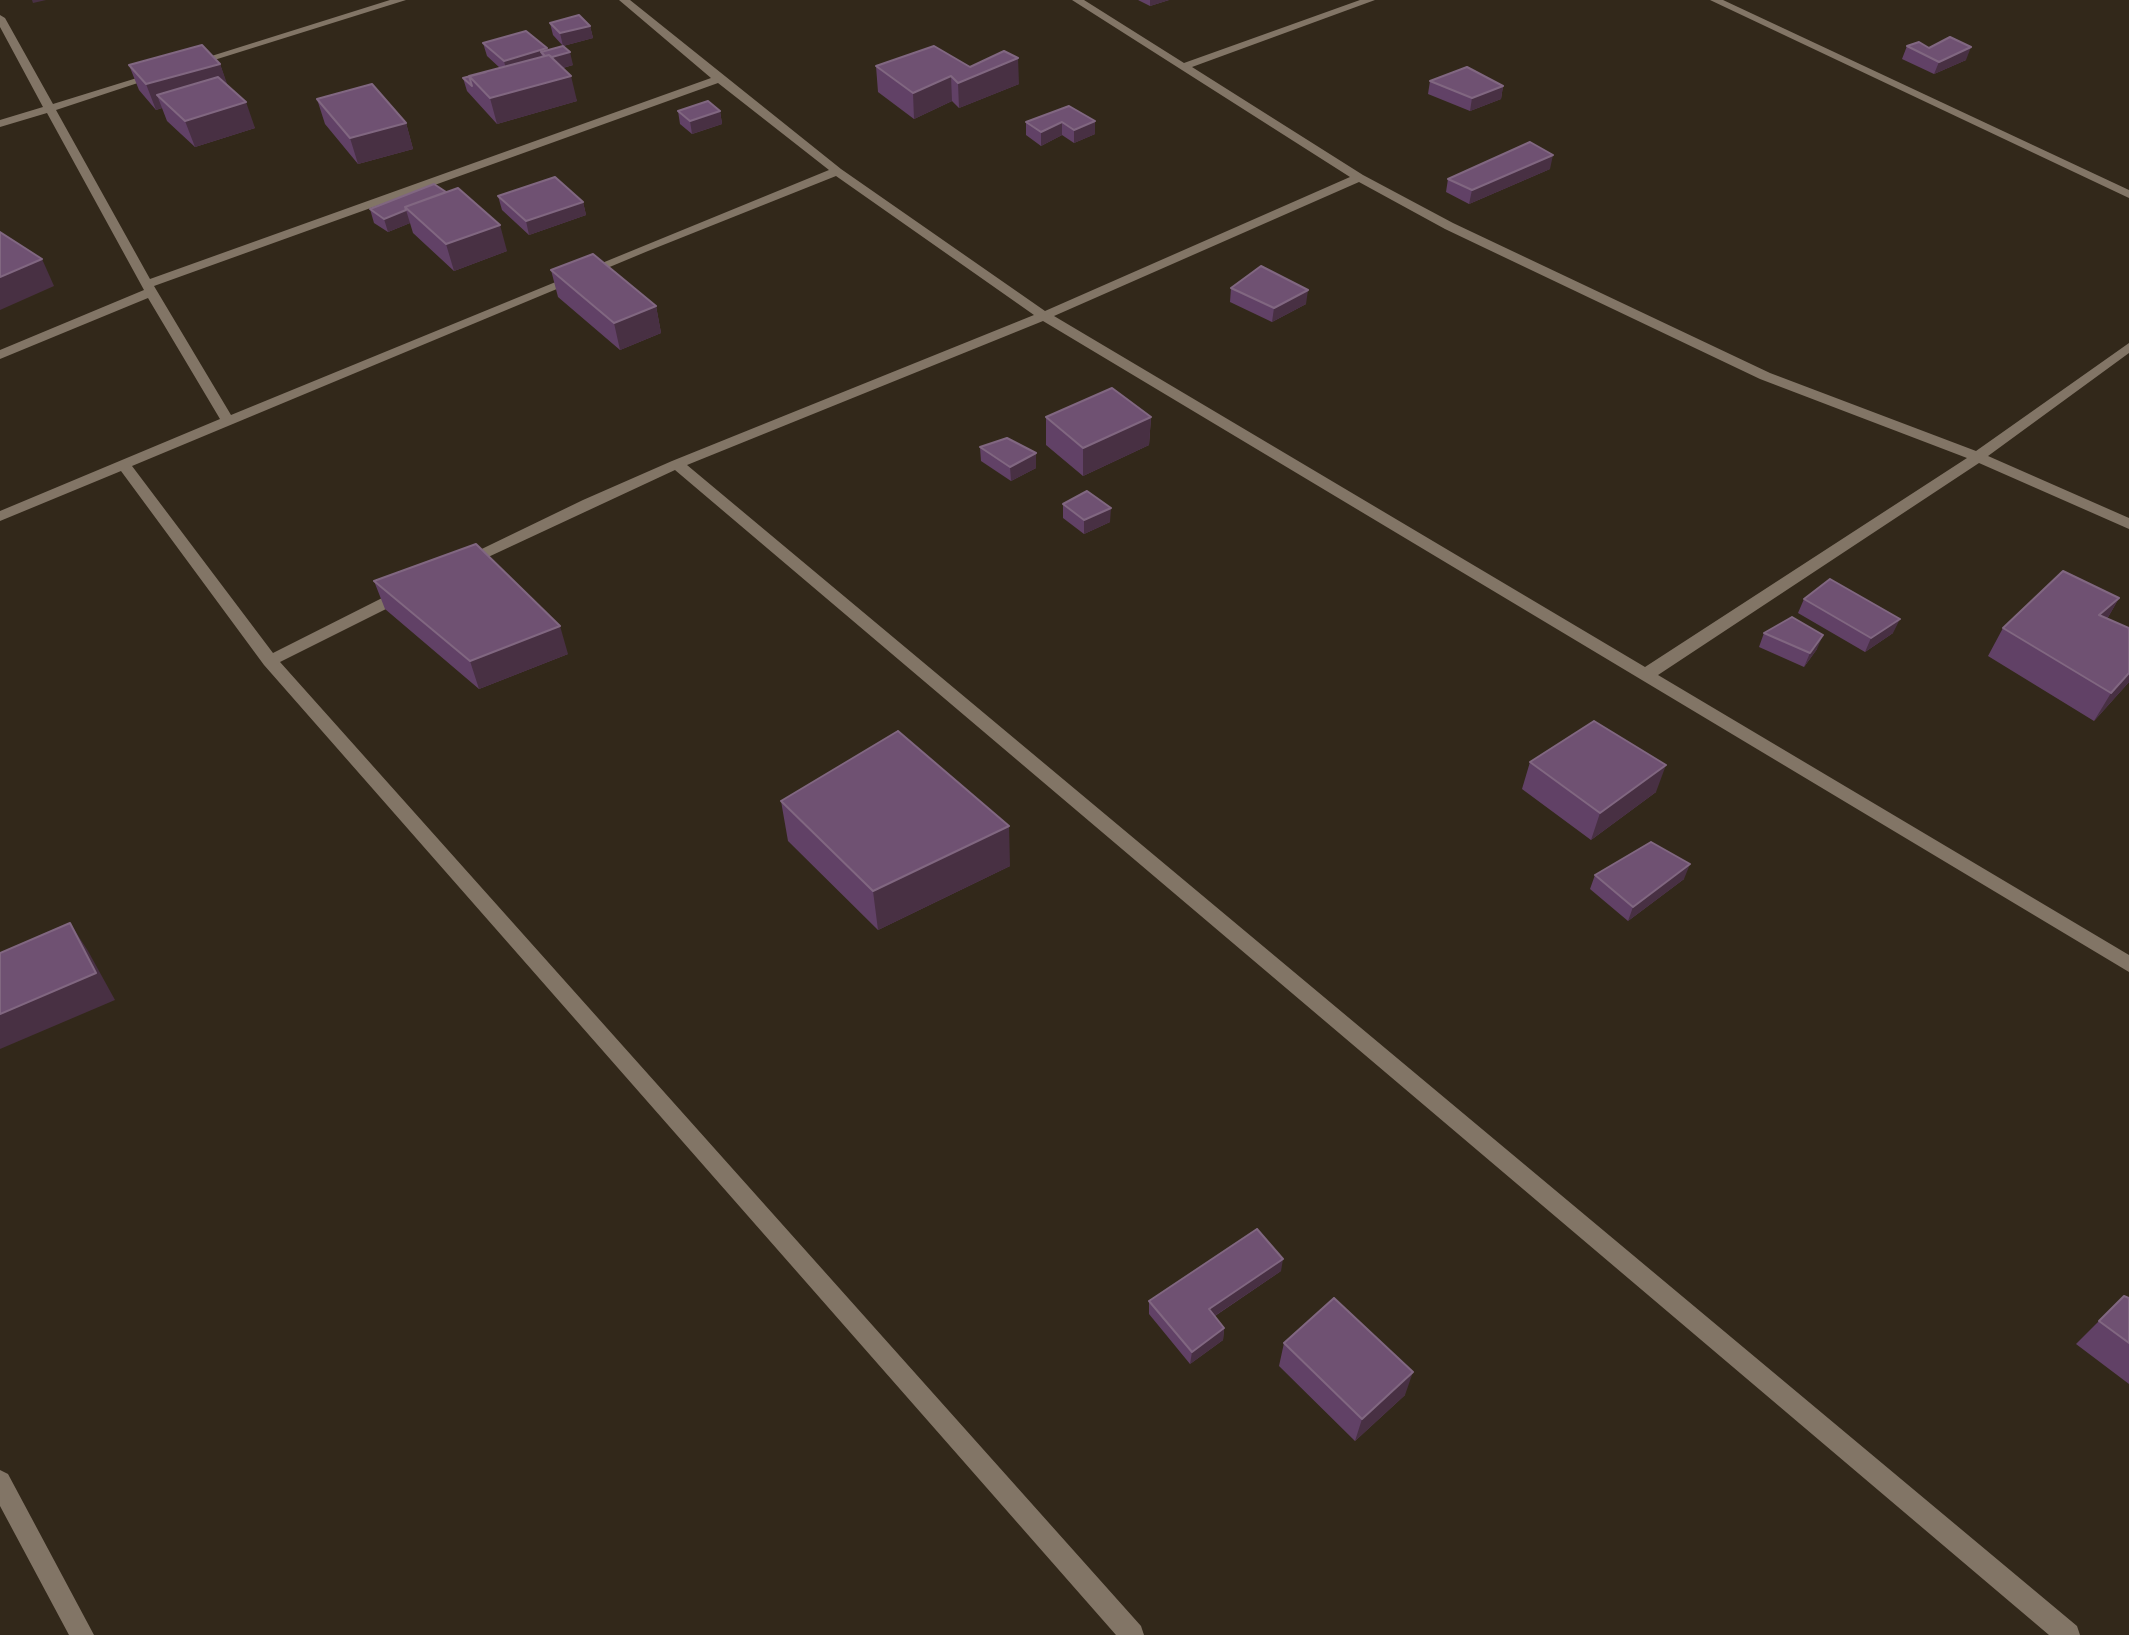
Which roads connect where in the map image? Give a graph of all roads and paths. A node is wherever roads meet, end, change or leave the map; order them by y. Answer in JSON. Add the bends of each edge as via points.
{"nodes":[{"id":1,"x":401,"y":0,"type":"edge"},
{"id":2,"x":624,"y":0,"type":"edge"},
{"id":3,"x":1077,"y":0,"type":"edge"},
{"id":4,"x":1370,"y":0,"type":"edge"},
{"id":5,"x":1715,"y":0,"type":"edge"},
{"id":6,"x":0,"y":18,"type":"edge"},
{"id":7,"x":181,"y":67,"type":"edge"},
{"id":8,"x":1182,"y":67,"type":"junction"},
{"id":9,"x":168,"y":71,"type":"edge"},
{"id":10,"x":719,"y":79,"type":"junction"},
{"id":11,"x":51,"y":107,"type":"junction"},
{"id":12,"x":0,"y":124,"type":"edge"},
{"id":13,"x":837,"y":171,"type":"junction"},
{"id":14,"x":1359,"y":177,"type":"junction"},
{"id":15,"x":2129,"y":194,"type":"edge"},
{"id":16,"x":149,"y":288,"type":"junction"},
{"id":17,"x":1044,"y":316,"type":"junction"},
{"id":18,"x":2129,"y":346,"type":"edge"},
{"id":19,"x":0,"y":355,"type":"edge"},
{"id":20,"x":227,"y":419,"type":"junction"},
{"id":21,"x":1978,"y":457,"type":"junction"},
{"id":22,"x":123,"y":464,"type":"junction"},
{"id":23,"x":677,"y":464,"type":"junction"},
{"id":24,"x":0,"y":516,"type":"edge"},
{"id":25,"x":2129,"y":524,"type":"edge"},
{"id":26,"x":449,"y":571,"type":"edge"},
{"id":27,"x":413,"y":589,"type":"edge"},
{"id":28,"x":270,"y":661,"type":"junction"},
{"id":29,"x":1647,"y":674,"type":"junction"},
{"id":30,"x":2129,"y":964,"type":"edge"},
{"id":31,"x":0,"y":1482,"type":"edge"},
{"id":32,"x":82,"y":1635,"type":"edge"},
{"id":33,"x":1132,"y":1635,"type":"edge"},
{"id":34,"x":2068,"y":1635,"type":"edge"}],
"edges":[{"from":1,"to":7,"type":"street"},
{"from":2,"to":10,"type":"street"},
{"from":3,"to":8,"type":"street"},
{"from":4,"to":8,"type":"street"},
{"from":5,"to":15,"type":"street"},
{"from":6,"to":11,"type":"street"},
{"from":8,"to":14,"type":"street"},
{"from":9,"to":11,"type":"street"},
{"from":10,"to":13,"type":"street"},
{"from":10,"to":16,"type":"street"},
{"from":11,"to":12,"type":"street"},
{"from":11,"to":16,"type":"street"},
{"from":13,"to":17,"type":"street"},
{"from":13,"to":20,"type":"street"},
{"from":14,"to":17,"type":"street"},
{"from":14,"to":21,"type":"street","via":[[1449,226],[1765,376]]},
{"from":16,"to":19,"type":"street"},
{"from":16,"to":20,"type":"street"},
{"from":17,"to":23,"type":"street"},
{"from":17,"to":29,"type":"street"},
{"from":18,"to":21,"type":"street"},
{"from":20,"to":22,"type":"street"},
{"from":21,"to":25,"type":"street"},
{"from":21,"to":29,"type":"street"},
{"from":22,"to":24,"type":"street"},
{"from":22,"to":28,"type":"street"},
{"from":23,"to":26,"type":"street"},
{"from":23,"to":34,"type":"street"},
{"from":27,"to":28,"type":"street"},
{"from":28,"to":33,"type":"street"},
{"from":29,"to":30,"type":"street"},
{"from":31,"to":32,"type":"street"}]}
